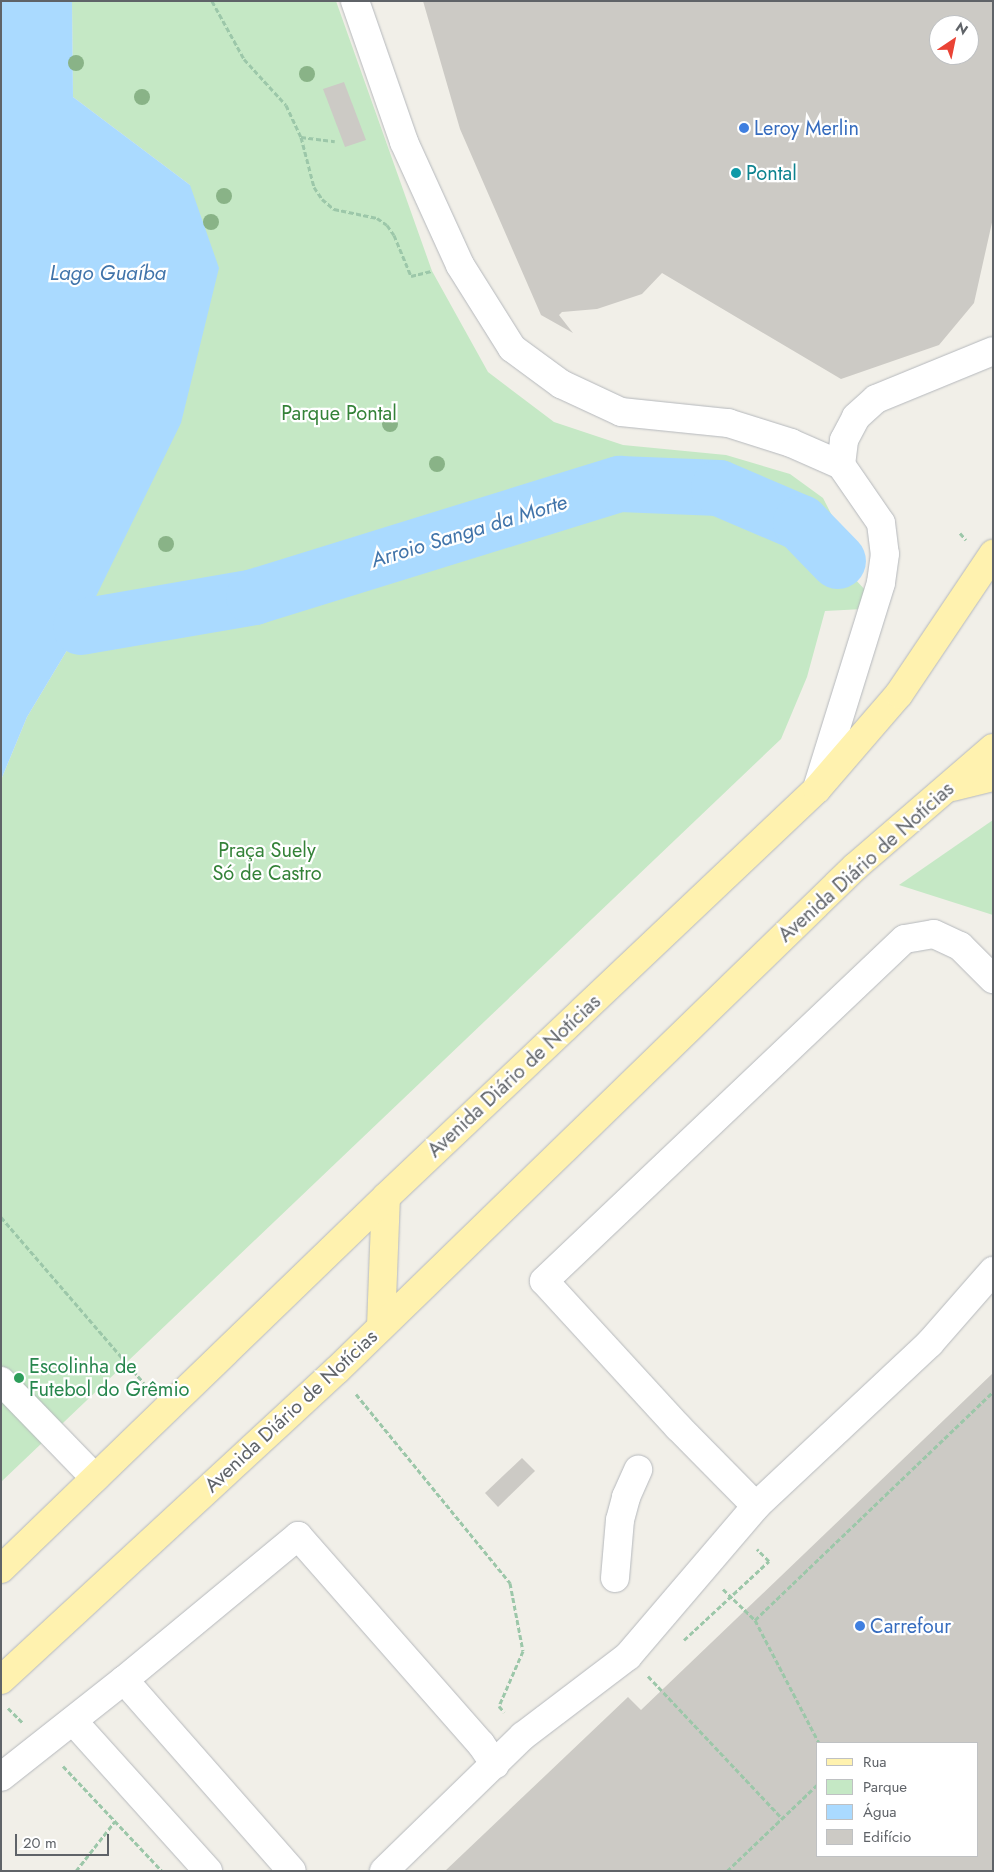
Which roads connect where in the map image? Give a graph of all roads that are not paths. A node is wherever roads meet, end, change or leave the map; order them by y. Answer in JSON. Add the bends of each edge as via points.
{"nodes":[{"id":1,"x":355,"y":1,"type":"edge"},
{"id":2,"x":993,"y":351,"type":"edge"},
{"id":3,"x":841,"y":465,"type":"junction"},
{"id":4,"x":993,"y":554,"type":"edge"},
{"id":5,"x":993,"y":748,"type":"edge"},
{"id":6,"x":993,"y":777,"type":"edge"},
{"id":7,"x":817,"y":789,"type":"junction"},
{"id":8,"x":946,"y":789,"type":"junction"},
{"id":9,"x":993,"y":979,"type":"edge"},
{"id":10,"x":386,"y":1197,"type":"junction"},
{"id":11,"x":993,"y":1271,"type":"edge"},
{"id":12,"x":382,"y":1326,"type":"junction"},
{"id":13,"x":1,"y":1381,"type":"edge"},
{"id":14,"x":638,"y":1470,"type":"dead end"},
{"id":15,"x":95,"y":1478,"type":"junction"},
{"id":16,"x":756,"y":1506,"type":"junction"},
{"id":17,"x":1,"y":1569,"type":"edge"},
{"id":18,"x":615,"y":1578,"type":"dead end"},
{"id":19,"x":1,"y":1680,"type":"edge"},
{"id":20,"x":124,"y":1680,"type":"junction"},
{"id":21,"x":73,"y":1721,"type":"junction"},
{"id":22,"x":495,"y":1765,"type":"junction"},
{"id":23,"x":1,"y":1776,"type":"edge"},
{"id":24,"x":208,"y":1871,"type":"edge"},
{"id":25,"x":292,"y":1871,"type":"edge"},
{"id":26,"x":384,"y":1871,"type":"edge"}],
"edges":[{"from":1,"to":3,"type":"street","via":[[404,142],[460,265],[512,348],[561,384],[620,412],[728,423],[791,443]]},
{"from":2,"to":3,"type":"street","via":[[876,399],[856,416],[844,440]]},
{"from":3,"to":7,"type":"street","via":[[881,523],[885,554],[881,584]]},
{"from":4,"to":7,"type":"main road","name":"Avenida Diário de Notícias","via":[[899,694]]},
{"from":5,"to":8,"type":"main road","name":"Avenida Diário de Notícias"},
{"from":6,"to":8,"type":"main road"},
{"from":7,"to":10,"type":"main road","name":"Avenida Diário de Notícias"},
{"from":8,"to":12,"type":"main road","name":"Avenida Diário de Notícias","via":[[855,867]]},
{"from":9,"to":16,"type":"street","via":[[960,946],[934,934],[905,939],[544,1281],[678,1427]]},
{"from":10,"to":12,"type":"main road"},
{"from":10,"to":15,"type":"main road","name":"Avenida Diário de Notícias"},
{"from":11,"to":16,"type":"street","via":[[930,1344]]},
{"from":12,"to":19,"type":"main road","name":"Avenida Diário de Notícias"},
{"from":13,"to":15,"type":"street"},
{"from":14,"to":18,"type":"street","via":[[620,1520]]},
{"from":15,"to":17,"type":"main road","name":"Avenida Diário de Notícias"},
{"from":16,"to":22,"type":"street","via":[[628,1656],[523,1736]]},
{"from":20,"to":21,"type":"street"},
{"from":20,"to":22,"type":"street","via":[[298,1536],[481,1744]]},
{"from":20,"to":25,"type":"street"},
{"from":21,"to":23,"type":"street"},
{"from":21,"to":24,"type":"street"},
{"from":22,"to":26,"type":"street"}]}
